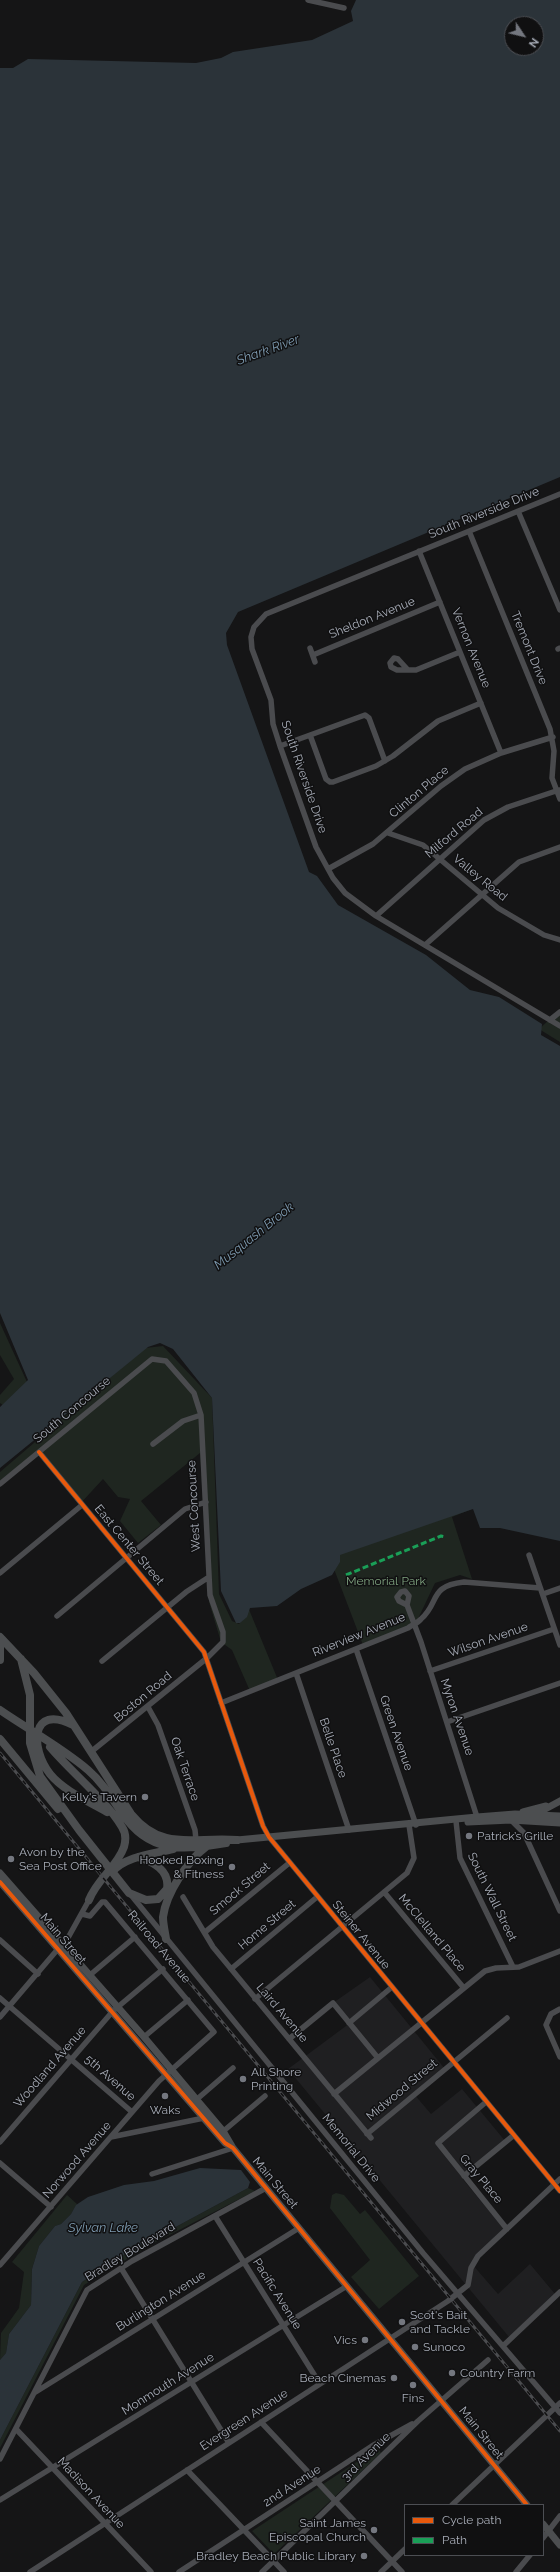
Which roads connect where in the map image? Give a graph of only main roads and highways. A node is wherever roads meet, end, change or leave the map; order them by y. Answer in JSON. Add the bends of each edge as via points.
{"nodes":[{"id":1,"x":0,"y":1637,"type":"edge"},
{"id":2,"x":0,"y":1643,"type":"edge"},
{"id":3,"x":21,"y":1659,"type":"junction"},
{"id":4,"x":0,"y":1660,"type":"edge"},
{"id":5,"x":0,"y":1710,"type":"edge"},
{"id":6,"x":74,"y":1725,"type":"junction"},
{"id":7,"x":0,"y":1739,"type":"edge"},
{"id":8,"x":44,"y":1741,"type":"junction"},
{"id":9,"x":559,"y":1802,"type":"edge"},
{"id":10,"x":535,"y":1815,"type":"junction"},
{"id":11,"x":113,"y":1816,"type":"junction"},
{"id":12,"x":560,"y":1816,"type":"edge"},
{"id":13,"x":513,"y":1817,"type":"junction"},
{"id":14,"x":456,"y":1821,"type":"junction"},
{"id":15,"x":560,"y":1822,"type":"edge"},
{"id":16,"x":79,"y":1830,"type":"junction"},
{"id":17,"x":237,"y":1840,"type":"junction"},
{"id":18,"x":208,"y":1846,"type":"junction"},
{"id":19,"x":174,"y":1848,"type":"junction"},
{"id":20,"x":138,"y":1857,"type":"junction"},
{"id":21,"x":0,"y":1874,"type":"edge"},
{"id":22,"x":3,"y":1885,"type":"edge"},
{"id":23,"x":94,"y":1890,"type":"junction"},
{"id":24,"x":89,"y":1900,"type":"road end"},
{"id":25,"x":166,"y":1939,"type":"road end"},
{"id":26,"x":61,"y":1946,"type":"junction"},
{"id":27,"x":115,"y":2009,"type":"junction"},
{"id":28,"x":168,"y":2071,"type":"junction"},
{"id":29,"x":220,"y":2133,"type":"junction"},
{"id":30,"x":526,"y":2504,"type":"edge"},
{"id":31,"x":545,"y":2527,"type":"edge"},
{"id":32,"x":560,"y":2545,"type":"edge"}],
"edges":[{"from":1,"to":3,"type":"highway"},
{"from":2,"to":4,"type":"highway"},
{"from":3,"to":6,"type":"highway","via":[[56,1699]]},
{"from":3,"to":16,"type":"highway","via":[[30,1695],[30,1743],[34,1760],[40,1776]]},
{"from":5,"to":8,"type":"highway"},
{"from":6,"to":11,"type":"highway","via":[[58,1719],[45,1722],[39,1728],[36,1738],[38,1755],[57,1781]]},
{"from":6,"to":17,"type":"highway","via":[[131,1814],[142,1826],[167,1840]]},
{"from":7,"to":16,"type":"highway","via":[[62,1814]]},
{"from":8,"to":11,"type":"highway"},
{"from":8,"to":19,"type":"highway","via":[[94,1776],[136,1831],[157,1844]]},
{"from":9,"to":10,"type":"main road"},
{"from":9,"to":13,"type":"main road"},
{"from":10,"to":12,"type":"main road"},
{"from":10,"to":13,"type":"main road"},
{"from":11,"to":23,"type":"highway","via":[[123,1828],[124,1847]]},
{"from":13,"to":14,"type":"main road"},
{"from":13,"to":14,"type":"main road","via":[[477,1817]]},
{"from":13,"to":15,"type":"main road","via":[[529,1821]]},
{"from":14,"to":17,"type":"main road"},
{"from":16,"to":20,"type":"highway","via":[[129,1893],[146,1900],[162,1897],[168,1887],[167,1878],[162,1870]]},
{"from":17,"to":18,"type":"highway"},
{"from":18,"to":19,"type":"highway"},
{"from":18,"to":25,"type":"highway","via":[[190,1861],[167,1903],[163,1921]]},
{"from":19,"to":20,"type":"highway"},
{"from":20,"to":23,"type":"highway","via":[[122,1864]]},
{"from":21,"to":22,"type":"main road","name":"Main Street"},
{"from":22,"to":26,"type":"main road","name":"Main Street"},
{"from":23,"to":24,"type":"highway"},
{"from":26,"to":27,"type":"main road","name":"Main Street"},
{"from":26,"to":27,"type":"main road","name":"Main Street","via":[[90,1975]]},
{"from":27,"to":28,"type":"main road","name":"Main Street"},
{"from":27,"to":28,"type":"main road","name":"Main Street","via":[[144,2037]]},
{"from":28,"to":29,"type":"main road","name":"Main Street","via":[[196,2100]]},
{"from":28,"to":29,"type":"main road","name":"Main Street","via":[[204,2118]]},
{"from":29,"to":30,"type":"main road","name":"Main Street"},
{"from":31,"to":32,"type":"main road"}]}
